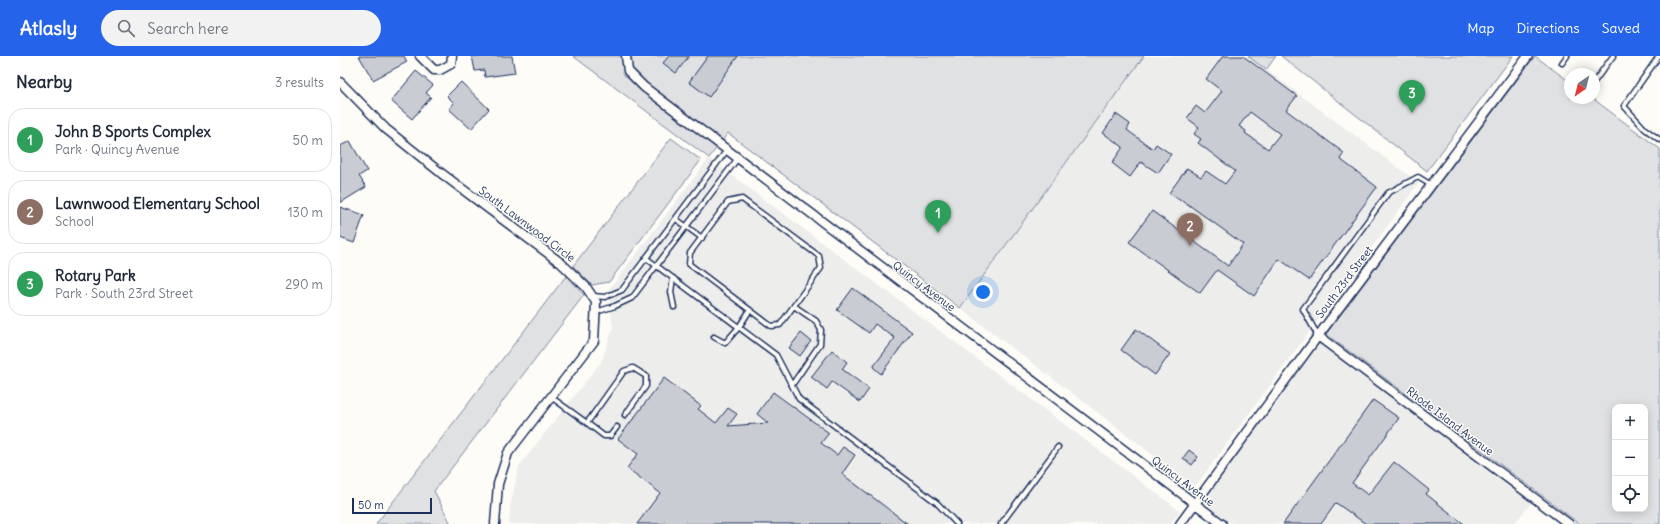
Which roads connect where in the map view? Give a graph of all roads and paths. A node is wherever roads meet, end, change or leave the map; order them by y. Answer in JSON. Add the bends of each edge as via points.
{"nodes":[{"id":1,"x":420,"y":56,"type":"edge"},
{"id":2,"x":452,"y":56,"type":"edge"},
{"id":3,"x":626,"y":56,"type":"edge"},
{"id":4,"x":1528,"y":56,"type":"edge"},
{"id":5,"x":1567,"y":56,"type":"edge"},
{"id":6,"x":1613,"y":56,"type":"edge"},
{"id":7,"x":1659,"y":56,"type":"edge"},
{"id":8,"x":1562,"y":63,"type":"dead end"},
{"id":9,"x":1600,"y":74,"type":"edge"},
{"id":10,"x":340,"y":82,"type":"edge"},
{"id":11,"x":1660,"y":140,"type":"edge"},
{"id":12,"x":727,"y":150,"type":"junction"},
{"id":13,"x":738,"y":158,"type":"junction"},
{"id":14,"x":1431,"y":185,"type":"junction"},
{"id":15,"x":676,"y":219,"type":"junction"},
{"id":16,"x":686,"y":226,"type":"junction"},
{"id":17,"x":702,"y":238,"type":"junction"},
{"id":18,"x":646,"y":258,"type":"junction"},
{"id":19,"x":656,"y":265,"type":"junction"},
{"id":20,"x":673,"y":278,"type":"junction"},
{"id":21,"x":592,"y":296,"type":"junction"},
{"id":22,"x":794,"y":306,"type":"junction"},
{"id":23,"x":674,"y":307,"type":"dead end"},
{"id":24,"x":750,"y":310,"type":"junction"},
{"id":25,"x":596,"y":312,"type":"junction"},
{"id":26,"x":739,"y":328,"type":"junction"},
{"id":27,"x":1318,"y":336,"type":"junction"},
{"id":28,"x":714,"y":337,"type":"dead end"},
{"id":29,"x":792,"y":385,"type":"junction"},
{"id":30,"x":551,"y":397,"type":"junction"},
{"id":31,"x":625,"y":415,"type":"dead end"},
{"id":32,"x":588,"y":423,"type":"junction"},
{"id":33,"x":617,"y":427,"type":"dead end"},
{"id":34,"x":1058,"y":447,"type":"dead end"},
{"id":35,"x":1195,"y":504,"type":"junction"},
{"id":36,"x":495,"y":524,"type":"edge"},
{"id":37,"x":957,"y":524,"type":"edge"},
{"id":38,"x":1001,"y":524,"type":"edge"},
{"id":39,"x":1180,"y":524,"type":"edge"},
{"id":40,"x":1222,"y":524,"type":"edge"},
{"id":41,"x":1569,"y":524,"type":"edge"}],
"edges":[{"from":1,"to":2,"type":"street","via":[[434,70],[451,64]]},
{"from":3,"to":12,"type":"street","name":"Quincy Avenue","via":[[628,71],[644,87]]},
{"from":4,"to":14,"type":"street","name":"South 23rd Street"},
{"from":5,"to":8,"type":"lane"},
{"from":6,"to":9,"type":"lane"},
{"from":7,"to":11,"type":"lane","via":[[1624,106],[1645,129]]},
{"from":10,"to":21,"type":"street","name":"South Lawnwood Circle","via":[[386,129],[561,263]]},
{"from":12,"to":13,"type":"street","name":"Quincy Avenue"},
{"from":12,"to":15,"type":"lane"},
{"from":13,"to":16,"type":"lane"},
{"from":13,"to":35,"type":"street","name":"Quincy Avenue"},
{"from":14,"to":27,"type":"street","name":"South 23rd Street"},
{"from":14,"to":27,"type":"lane","via":[[1418,177],[1388,193],[1303,309]]},
{"from":15,"to":16,"type":"lane"},
{"from":15,"to":18,"type":"lane"},
{"from":16,"to":17,"type":"lane"},
{"from":16,"to":19,"type":"lane"},
{"from":17,"to":22,"type":"lane","via":[[728,202],[742,199],[819,256],[821,268]]},
{"from":17,"to":24,"type":"lane","via":[[690,253],[689,264]]},
{"from":18,"to":19,"type":"lane"},
{"from":18,"to":21,"type":"lane","via":[[622,290],[605,297]]},
{"from":19,"to":20,"type":"lane"},
{"from":19,"to":25,"type":"lane","via":[[632,298]]},
{"from":20,"to":23,"type":"lane","via":[[671,292]]},
{"from":20,"to":26,"type":"lane"},
{"from":21,"to":25,"type":"street","name":"South Lawnwood Circle","via":[[596,302]]},
{"from":22,"to":24,"type":"lane","via":[[780,325],[771,326]]},
{"from":22,"to":29,"type":"lane","via":[[816,321],[821,330],[820,344]]},
{"from":24,"to":26,"type":"lane"},
{"from":25,"to":30,"type":"street","name":"South Lawnwood Circle","via":[[594,341]]},
{"from":26,"to":28,"type":"lane","via":[[725,343]]},
{"from":26,"to":29,"type":"lane","via":[[776,355]]},
{"from":27,"to":35,"type":"street","name":"South 23rd Street"},
{"from":27,"to":41,"type":"street","name":"Rhode Island Avenue"},
{"from":29,"to":37,"type":"lane","via":[[799,399],[937,503]]},
{"from":30,"to":32,"type":"lane"},
{"from":30,"to":36,"type":"street","name":"South Lawnwood Circle","via":[[508,453],[498,484]]},
{"from":31,"to":32,"type":"lane","via":[[646,386],[646,376],[634,368],[624,371]]},
{"from":32,"to":33,"type":"lane","via":[[604,436],[610,436]]},
{"from":34,"to":38,"type":"lane"},
{"from":35,"to":39,"type":"street","name":"South 23rd Street"},
{"from":35,"to":40,"type":"street","name":"Quincy Avenue"}]}
